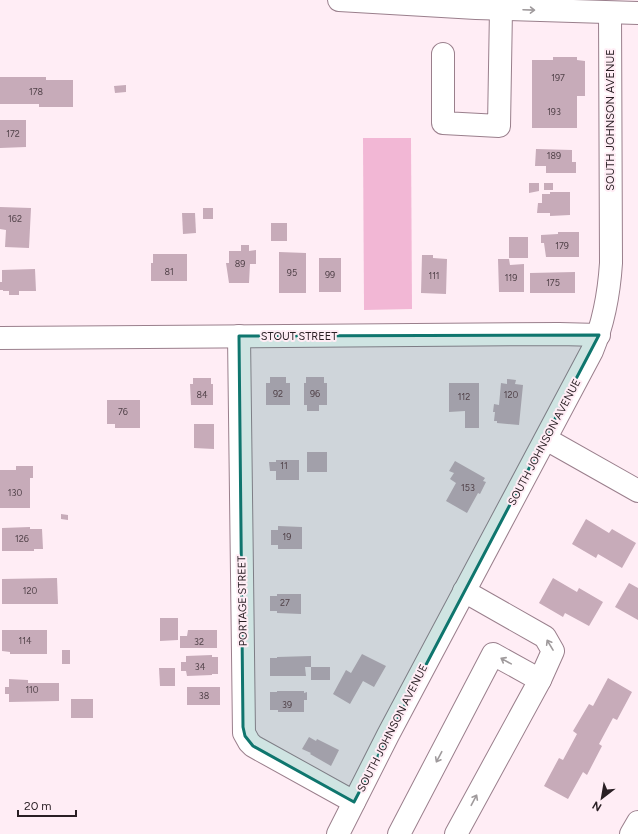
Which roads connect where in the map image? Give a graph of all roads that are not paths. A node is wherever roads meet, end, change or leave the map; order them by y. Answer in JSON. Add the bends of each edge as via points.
{"nodes":[{"id":1,"x":339,"y":0,"type":"edge"},
{"id":2,"x":608,"y":6,"type":"edge"},
{"id":3,"x":501,"y":9,"type":"junction"},
{"id":4,"x":638,"y":13,"type":"edge"},
{"id":5,"x":443,"y":54,"type":"dead end"},
{"id":6,"x":599,"y":335,"type":"junction"},
{"id":7,"x":238,"y":336,"type":"junction"},
{"id":8,"x":0,"y":338,"type":"edge"},
{"id":9,"x":546,"y":439,"type":"junction"},
{"id":10,"x":638,"y":491,"type":"edge"},
{"id":11,"x":464,"y":591,"type":"junction"},
{"id":12,"x":540,"y":680,"type":"junction"},
{"id":13,"x":354,"y":802,"type":"junction"},
{"id":14,"x":638,"y":822,"type":"edge"},
{"id":15,"x":338,"y":834,"type":"edge"},
{"id":16,"x":399,"y":834,"type":"edge"},
{"id":17,"x":456,"y":834,"type":"edge"},
{"id":18,"x":631,"y":834,"type":"edge"}],
"edges":[{"from":1,"to":3,"type":"street"},
{"from":3,"to":2,"type":"street","one_way":true},
{"from":2,"to":4,"type":"street"},
{"from":2,"to":6,"type":"street","name":"SOUTH JOHNSON AVENUE","via":[[611,263],[607,302]]},
{"from":3,"to":5,"type":"street","via":[[499,126],[443,123]]},
{"from":6,"to":7,"type":"street","name":"STOUT STREET"},
{"from":6,"to":9,"type":"street","name":"SOUTH JOHNSON AVENUE"},
{"from":7,"to":8,"type":"street","name":"STOUT STREET"},
{"from":7,"to":13,"type":"street","name":"PORTAGE STREET","via":[[244,733],[253,746]]},
{"from":9,"to":10,"type":"street"},
{"from":9,"to":11,"type":"street","name":"SOUTH JOHNSON AVENUE"},
{"from":12,"to":11,"type":"street","one_way":true,"via":[[553,651],[545,637]]},
{"from":11,"to":13,"type":"street","name":"SOUTH JOHNSON AVENUE"},
{"from":12,"to":16,"type":"street","one_way":true,"via":[[493,654]]},
{"from":17,"to":12,"type":"street","one_way":true},
{"from":13,"to":15,"type":"street","name":"SOUTH JOHNSON AVENUE"},
{"from":14,"to":18,"type":"street"}]}
